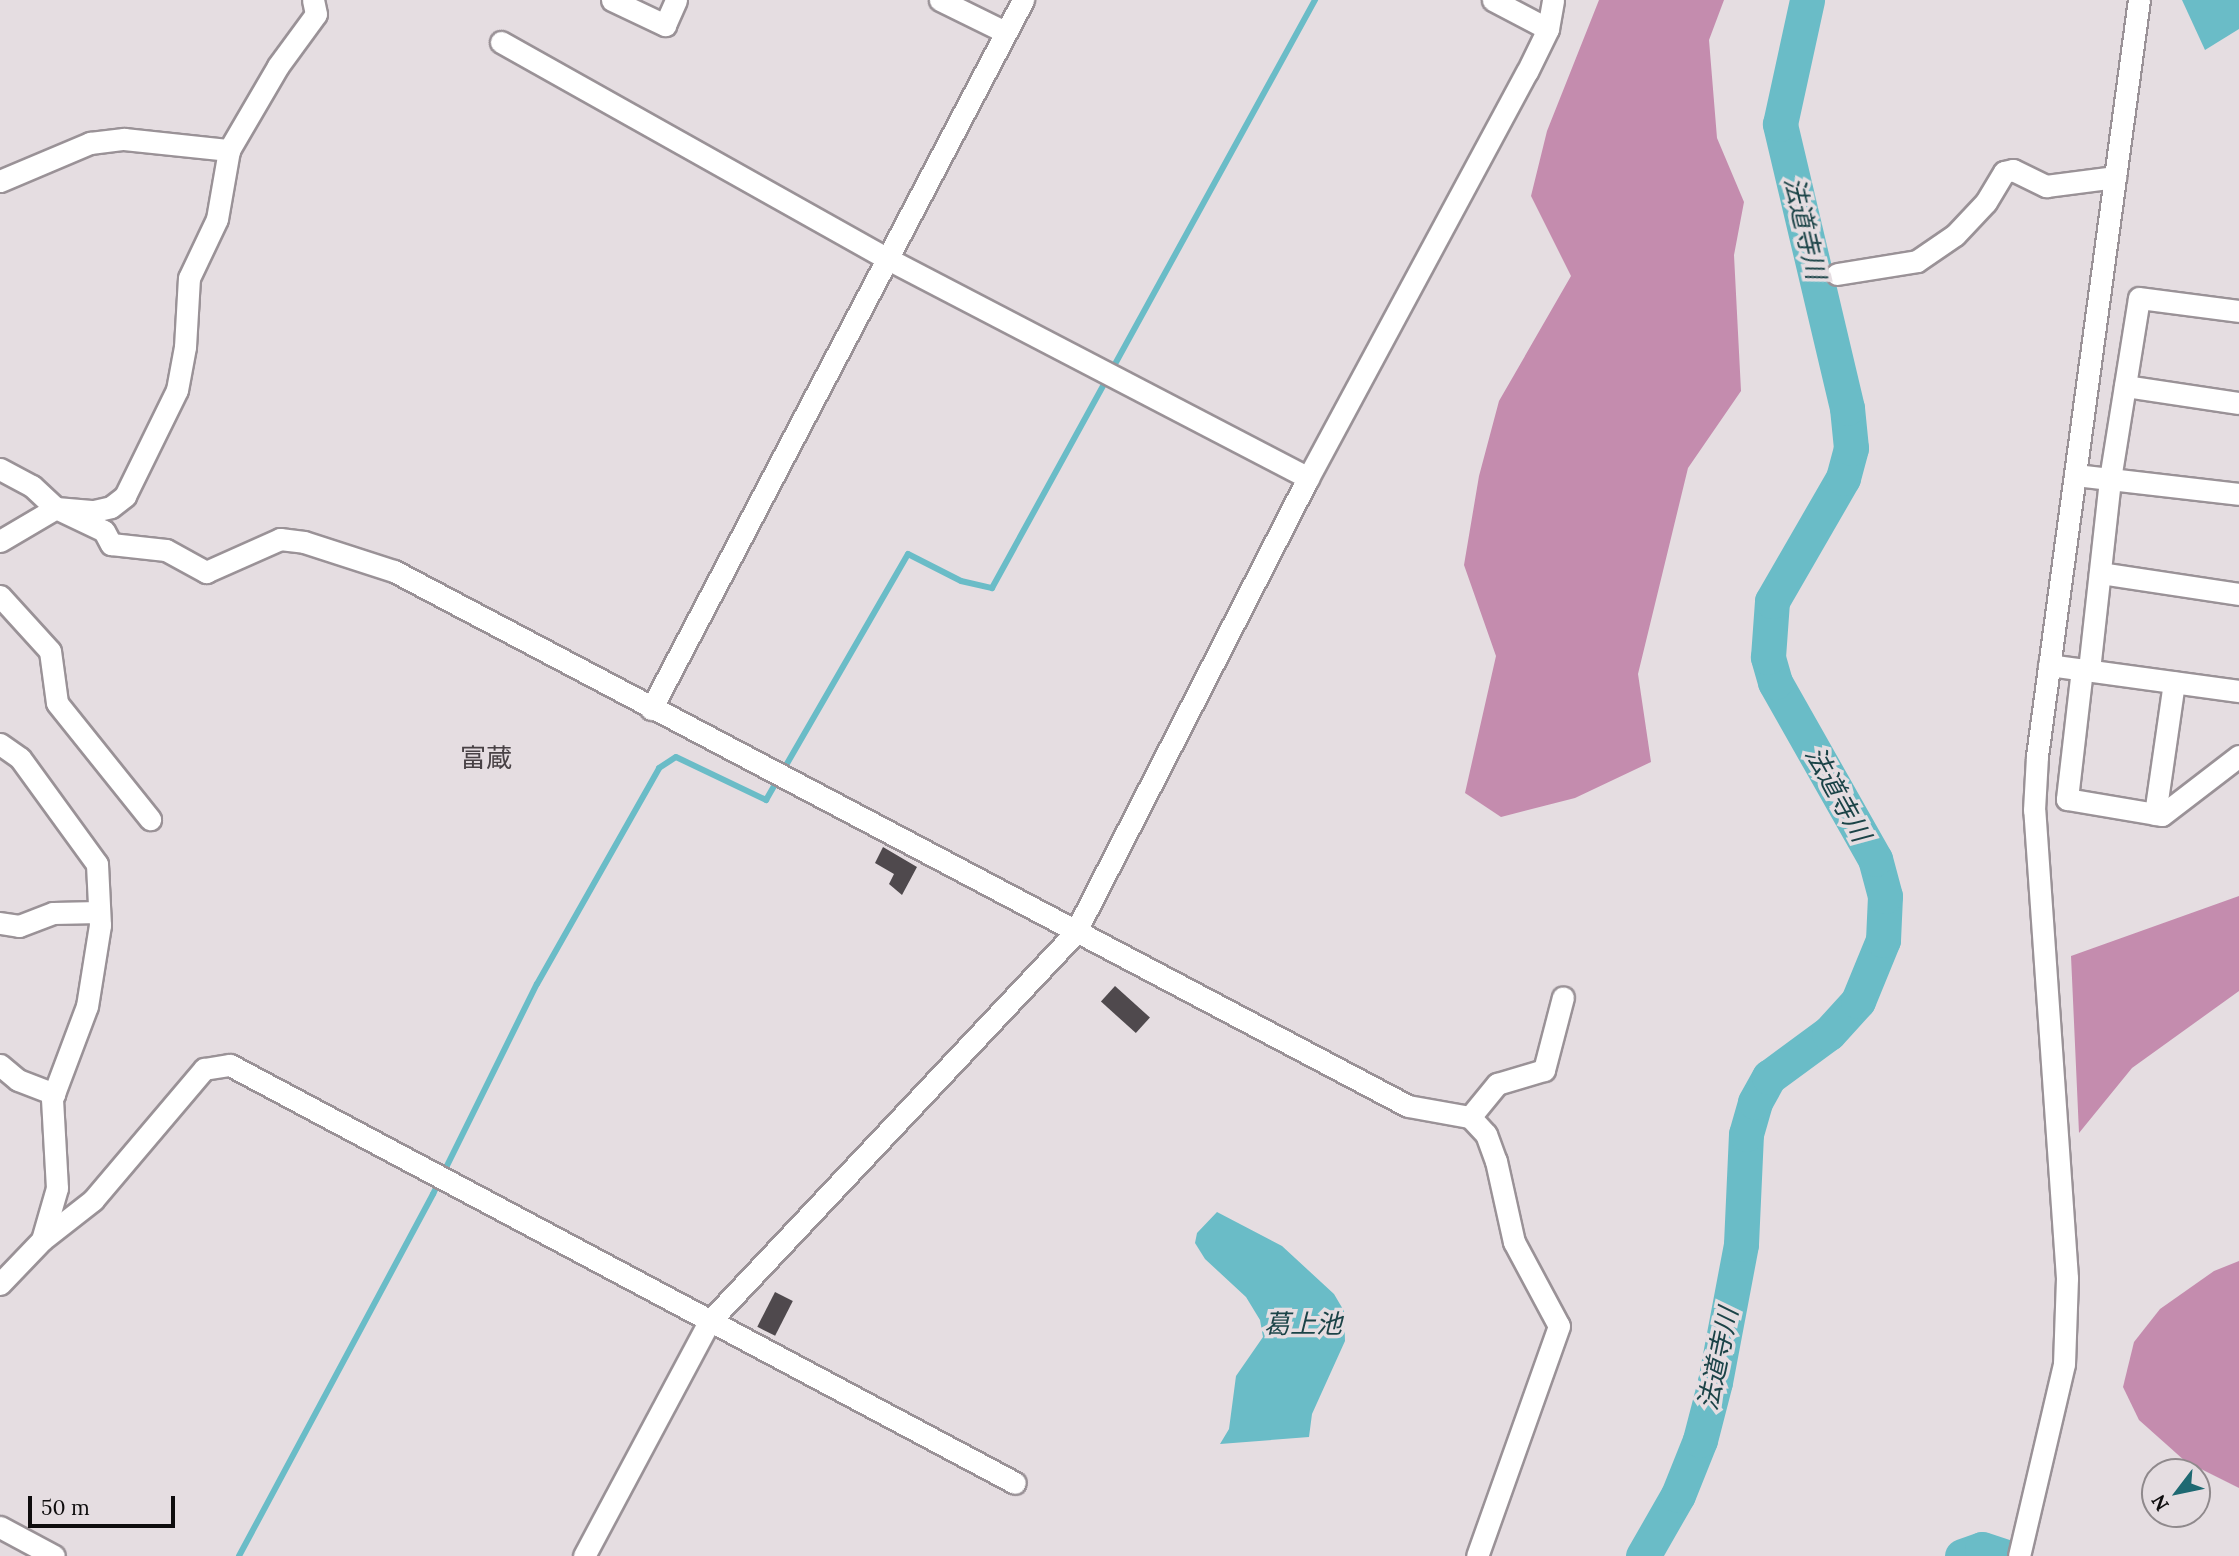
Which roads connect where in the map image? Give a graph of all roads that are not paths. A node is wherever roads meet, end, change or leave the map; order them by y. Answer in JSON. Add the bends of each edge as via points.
{"nodes":[{"id":1,"x":313,"y":0,"type":"edge"},
{"id":2,"x":612,"y":0,"type":"edge"},
{"id":3,"x":676,"y":0,"type":"edge"},
{"id":4,"x":940,"y":0,"type":"edge"},
{"id":5,"x":1023,"y":0,"type":"edge"},
{"id":6,"x":1493,"y":0,"type":"edge"},
{"id":7,"x":2138,"y":0,"type":"edge"},
{"id":8,"x":1553,"y":10,"type":"edge"},
{"id":9,"x":1006,"y":32,"type":"junction"},
{"id":10,"x":501,"y":42,"type":"dead end"},
{"id":11,"x":229,"y":150,"type":"junction"},
{"id":12,"x":2115,"y":177,"type":"junction"},
{"id":13,"x":0,"y":181,"type":"edge"},
{"id":14,"x":888,"y":259,"type":"junction"},
{"id":15,"x":1837,"y":274,"type":"dead end"},
{"id":16,"x":2239,"y":311,"type":"edge"},
{"id":17,"x":2125,"y":386,"type":"junction"},
{"id":18,"x":2239,"y":402,"type":"edge"},
{"id":19,"x":0,"y":469,"type":"edge"},
{"id":20,"x":2074,"y":475,"type":"junction"},
{"id":21,"x":1308,"y":478,"type":"junction"},
{"id":22,"x":2110,"y":479,"type":"junction"},
{"id":23,"x":2239,"y":494,"type":"edge"},
{"id":24,"x":56,"y":508,"type":"junction"},
{"id":25,"x":0,"y":541,"type":"edge"},
{"id":26,"x":2100,"y":573,"type":"junction"},
{"id":27,"x":2239,"y":594,"type":"edge"},
{"id":28,"x":0,"y":596,"type":"edge"},
{"id":29,"x":2049,"y":665,"type":"junction"},
{"id":30,"x":2086,"y":670,"type":"junction"},
{"id":31,"x":2174,"y":682,"type":"junction"},
{"id":32,"x":2239,"y":691,"type":"edge"},
{"id":33,"x":651,"y":709,"type":"junction"},
{"id":34,"x":0,"y":744,"type":"edge"},
{"id":35,"x":2239,"y":756,"type":"edge"},
{"id":36,"x":2155,"y":814,"type":"junction"},
{"id":37,"x":150,"y":819,"type":"dead end"},
{"id":38,"x":99,"y":912,"type":"junction"},
{"id":39,"x":0,"y":923,"type":"edge"},
{"id":40,"x":1075,"y":933,"type":"junction"},
{"id":41,"x":1563,"y":997,"type":"dead end"},
{"id":42,"x":0,"y":1065,"type":"edge"},
{"id":43,"x":54,"y":1094,"type":"junction"},
{"id":44,"x":1470,"y":1116,"type":"junction"},
{"id":45,"x":42,"y":1240,"type":"junction"},
{"id":46,"x":0,"y":1284,"type":"edge"},
{"id":47,"x":709,"y":1322,"type":"junction"},
{"id":48,"x":1015,"y":1483,"type":"dead end"},
{"id":49,"x":0,"y":1527,"type":"edge"},
{"id":50,"x":2020,"y":1553,"type":"edge"},
{"id":51,"x":54,"y":1556,"type":"edge"},
{"id":52,"x":584,"y":1556,"type":"edge"},
{"id":53,"x":1477,"y":1556,"type":"edge"}],
"edges":[{"from":1,"to":11,"type":"street","via":[[316,14],[278,66]]},
{"from":2,"to":3,"type":"street","via":[[665,25]]},
{"from":4,"to":9,"type":"street"},
{"from":5,"to":9,"type":"street"},
{"from":6,"to":8,"type":"street"},
{"from":7,"to":12,"type":"street"},
{"from":8,"to":21,"type":"street"},
{"from":9,"to":14,"type":"street"},
{"from":10,"to":14,"type":"street"},
{"from":11,"to":13,"type":"street","via":[[124,139],[90,143]]},
{"from":11,"to":24,"type":"street","via":[[217,219],[189,278],[186,347],[177,390],[125,496],[111,507],[94,511]]},
{"from":12,"to":15,"type":"street","via":[[2046,186],[2013,170],[2004,172],[1986,202],[1955,234],[1917,261]]},
{"from":12,"to":20,"type":"street"},
{"from":14,"to":21,"type":"street"},
{"from":14,"to":33,"type":"street"},
{"from":16,"to":17,"type":"street","via":[[2139,298]]},
{"from":17,"to":18,"type":"street"},
{"from":17,"to":22,"type":"street"},
{"from":19,"to":24,"type":"street","via":[[32,485]]},
{"from":20,"to":22,"type":"street"},
{"from":20,"to":29,"type":"street"},
{"from":21,"to":40,"type":"street"},
{"from":22,"to":23,"type":"street"},
{"from":22,"to":26,"type":"street"},
{"from":24,"to":25,"type":"street"},
{"from":24,"to":33,"type":"street","via":[[104,531],[111,544],[166,550],[206,572],[280,539],[304,542],[394,571]]},
{"from":26,"to":27,"type":"street"},
{"from":26,"to":30,"type":"street"},
{"from":28,"to":37,"type":"street","via":[[50,651],[57,703]]},
{"from":29,"to":30,"type":"street"},
{"from":29,"to":50,"type":"street","via":[[2034,810],[2067,1278],[2064,1364]]},
{"from":30,"to":31,"type":"street"},
{"from":30,"to":36,"type":"street","via":[[2067,799]]},
{"from":31,"to":32,"type":"street"},
{"from":31,"to":36,"type":"street"},
{"from":33,"to":40,"type":"street"},
{"from":34,"to":38,"type":"street","via":[[20,758],[97,864]]},
{"from":35,"to":36,"type":"street","via":[[2162,815]]},
{"from":38,"to":39,"type":"street","via":[[52,914],[19,926]]},
{"from":38,"to":43,"type":"street","via":[[86,1006]]},
{"from":40,"to":44,"type":"street","via":[[1408,1106]]},
{"from":40,"to":47,"type":"street"},
{"from":41,"to":44,"type":"street","via":[[1544,1070],[1497,1084]]},
{"from":42,"to":43,"type":"street","via":[[18,1080]]},
{"from":43,"to":45,"type":"street","via":[[57,1188]]},
{"from":44,"to":53,"type":"street","via":[[1486,1134],[1496,1161],[1514,1242],[1559,1326]]},
{"from":45,"to":46,"type":"street"},
{"from":45,"to":47,"type":"street","via":[[93,1199],[204,1069],[230,1065]]},
{"from":47,"to":48,"type":"street"},
{"from":47,"to":52,"type":"street"},
{"from":49,"to":51,"type":"street"}]}
